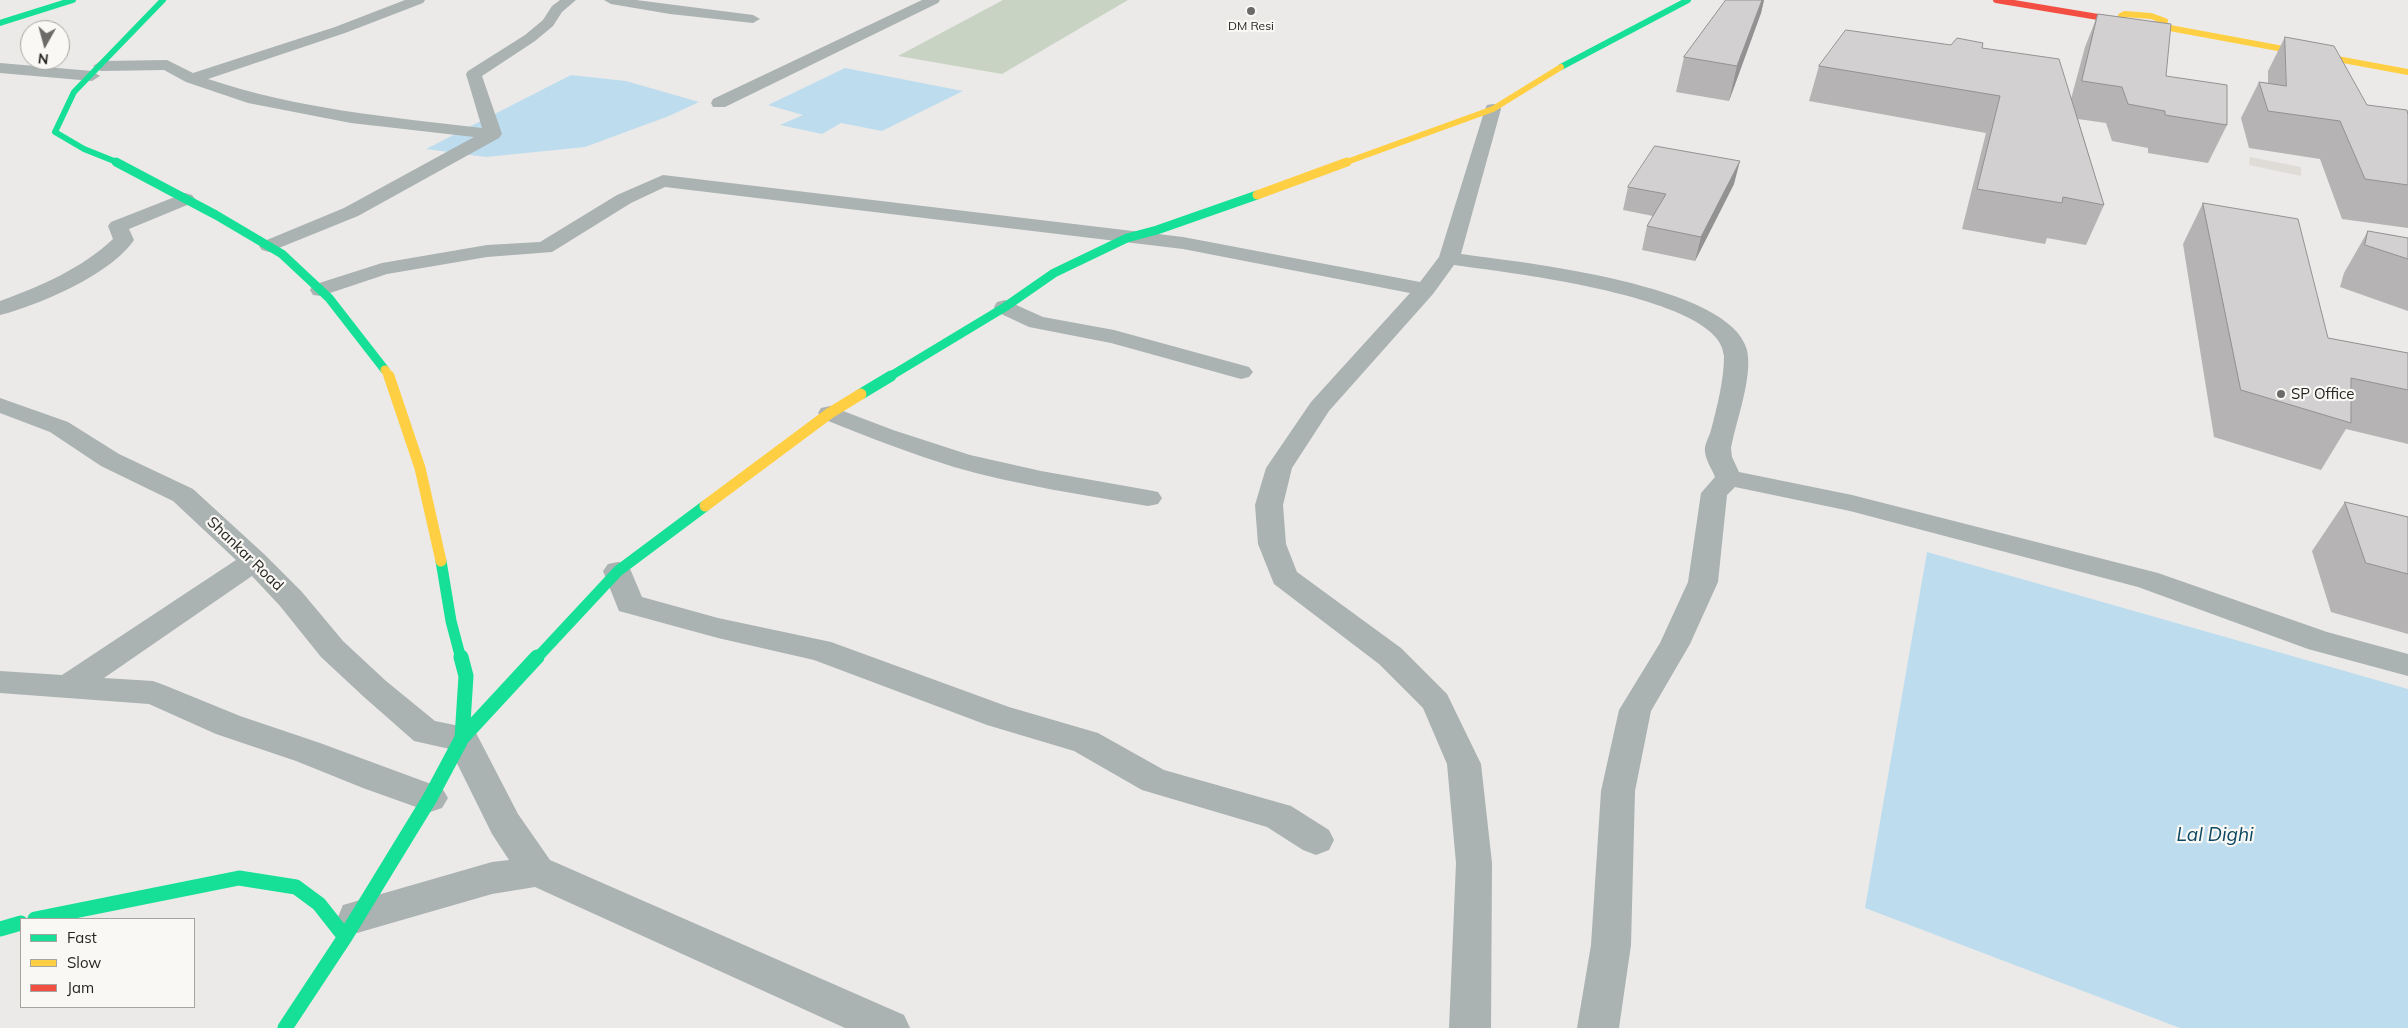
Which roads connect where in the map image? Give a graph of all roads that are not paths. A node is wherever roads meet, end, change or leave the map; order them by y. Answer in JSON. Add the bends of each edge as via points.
{"nodes":[{"id":1,"x":73,"y":0,"type":"edge"},
{"id":2,"x":164,"y":0,"type":"edge"},
{"id":3,"x":414,"y":0,"type":"edge"},
{"id":4,"x":569,"y":0,"type":"edge"},
{"id":5,"x":611,"y":0,"type":"edge"},
{"id":6,"x":933,"y":0,"type":"edge"},
{"id":7,"x":1688,"y":0,"type":"edge"},
{"id":8,"x":1996,"y":0,"type":"edge"},
{"id":9,"x":2020,"y":0,"type":"edge"},
{"id":10,"x":2147,"y":2,"type":"dead end"},
{"id":11,"x":2132,"y":4,"type":"dead end"},
{"id":12,"x":2151,"y":16,"type":"junction"},
{"id":13,"x":2124,"y":17,"type":"junction"},
{"id":14,"x":753,"y":19,"type":"dead end"},
{"id":15,"x":0,"y":23,"type":"edge"},
{"id":16,"x":2158,"y":26,"type":"junction"},
{"id":17,"x":0,"y":68,"type":"edge"},
{"id":18,"x":97,"y":71,"type":"junction"},
{"id":19,"x":2408,"y":72,"type":"edge"},
{"id":20,"x":192,"y":80,"type":"junction"},
{"id":21,"x":719,"y":103,"type":"dead end"},
{"id":22,"x":1493,"y":109,"type":"junction"},
{"id":23,"x":493,"y":134,"type":"junction"},
{"id":24,"x":184,"y":199,"type":"junction"},
{"id":25,"x":1127,"y":238,"type":"junction"},
{"id":26,"x":269,"y":246,"type":"junction"},
{"id":27,"x":1449,"y":258,"type":"junction"},
{"id":28,"x":1425,"y":289,"type":"junction"},
{"id":29,"x":0,"y":290,"type":"edge"},
{"id":30,"x":321,"y":290,"type":"junction"},
{"id":31,"x":33,"y":296,"type":"junction"},
{"id":32,"x":1005,"y":306,"type":"junction"},
{"id":33,"x":0,"y":308,"type":"edge"},
{"id":34,"x":1240,"y":372,"type":"dead end"},
{"id":35,"x":0,"y":405,"type":"edge"},
{"id":36,"x":830,"y":413,"type":"junction"},
{"id":37,"x":1729,"y":478,"type":"junction"},
{"id":38,"x":1148,"y":498,"type":"dead end"},
{"id":39,"x":254,"y":561,"type":"junction"},
{"id":40,"x":618,"y":571,"type":"junction"},
{"id":41,"x":2408,"y":665,"type":"edge"},
{"id":42,"x":0,"y":682,"type":"edge"},
{"id":43,"x":67,"y":687,"type":"junction"},
{"id":44,"x":462,"y":738,"type":"junction"},
{"id":45,"x":430,"y":798,"type":"junction"},
{"id":46,"x":1316,"y":840,"type":"dead end"},
{"id":47,"x":537,"y":871,"type":"junction"},
{"id":48,"x":40,"y":918,"type":"edge"},
{"id":49,"x":20,"y":923,"type":"edge"},
{"id":50,"x":351,"y":927,"type":"junction"},
{"id":51,"x":0,"y":929,"type":"edge"},
{"id":52,"x":285,"y":1028,"type":"edge"},
{"id":53,"x":889,"y":1028,"type":"edge"},
{"id":54,"x":1470,"y":1028,"type":"edge"},
{"id":55,"x":1598,"y":1028,"type":"edge"}],
"edges":[{"from":1,"to":15,"type":"main road"},
{"from":2,"to":18,"type":"main road"},
{"from":3,"to":20,"type":"street","via":[[340,30]]},
{"from":4,"to":23,"type":"street","via":[[530,38],[474,74]]},
{"from":5,"to":14,"type":"street"},
{"from":6,"to":21,"type":"street"},
{"from":7,"to":22,"type":"main road","via":[[1582,54]]},
{"from":8,"to":13,"type":"main road"},
{"from":9,"to":13,"type":"main road"},
{"from":10,"to":12,"type":"main road"},
{"from":11,"to":13,"type":"main road"},
{"from":12,"to":13,"type":"main road"},
{"from":12,"to":16,"type":"main road","via":[[2165,22]]},
{"from":13,"to":16,"type":"main road"},
{"from":16,"to":19,"type":"main road"},
{"from":17,"to":18,"type":"street"},
{"from":18,"to":20,"type":"street","via":[[167,65]]},
{"from":18,"to":24,"type":"main road","via":[[74,92],[55,132]]},
{"from":20,"to":23,"type":"street","via":[[248,98],[318,113]]},
{"from":22,"to":25,"type":"main road","via":[[1322,173]]},
{"from":22,"to":27,"type":"street"},
{"from":23,"to":26,"type":"street","via":[[351,212]]},
{"from":24,"to":26,"type":"main road"},
{"from":24,"to":31,"type":"street","via":[[118,226],[124,240],[103,260]]},
{"from":25,"to":28,"type":"street","via":[[1183,243]]},
{"from":25,"to":30,"type":"street","via":[[663,181],[624,198],[544,248],[487,251],[382,269]]},
{"from":25,"to":32,"type":"main road","via":[[1054,273]]},
{"from":26,"to":30,"type":"main road"},
{"from":27,"to":28,"type":"street"},
{"from":27,"to":37,"type":"street","via":[[1559,274],[1642,293],[1693,309],[1723,330],[1735,348],[1718,451]]},
{"from":28,"to":54,"type":"street","via":[[1320,407],[1279,468],[1268,505],[1272,544],[1284,577],[1390,656],[1436,702],[1464,764],[1474,863]]},
{"from":29,"to":31,"type":"street"},
{"from":30,"to":44,"type":"main road","via":[[390,377],[410,433],[434,522],[450,622],[466,676]]},
{"from":31,"to":33,"type":"street"},
{"from":32,"to":34,"type":"street","via":[[1016,316],[1030,320],[1095,333]]},
{"from":32,"to":36,"type":"main road"},
{"from":35,"to":39,"type":"street","name":"Shankar Road","via":[[59,428],[110,460],[183,495]]},
{"from":36,"to":38,"type":"street","via":[[963,461],[1040,479]]},
{"from":36,"to":40,"type":"main road"},
{"from":37,"to":41,"type":"street","via":[[1852,503],[2148,580],[2320,641]]},
{"from":37,"to":55,"type":"street","via":[[1714,493],[1702,582],[1675,644],[1635,710],[1618,791],[1611,945]]},
{"from":39,"to":43,"type":"street"},
{"from":39,"to":44,"type":"street","name":"Shankar Road","via":[[332,649],[374,689],[426,732]]},
{"from":40,"to":44,"type":"main road"},
{"from":40,"to":46,"type":"street","via":[[630,604],[718,628],[820,650],[942,696],[1086,742],[1154,781],[1278,816]]},
{"from":42,"to":43,"type":"street"},
{"from":43,"to":45,"type":"street","via":[[153,693],[228,725]]},
{"from":44,"to":45,"type":"main road"},
{"from":44,"to":47,"type":"street","via":[[505,824]]},
{"from":45,"to":50,"type":"main road"},
{"from":47,"to":50,"type":"street","via":[[492,878]]},
{"from":47,"to":53,"type":"street"},
{"from":48,"to":50,"type":"main road","via":[[239,878],[296,887]]},
{"from":49,"to":51,"type":"main road"},
{"from":50,"to":52,"type":"main road"}]}
